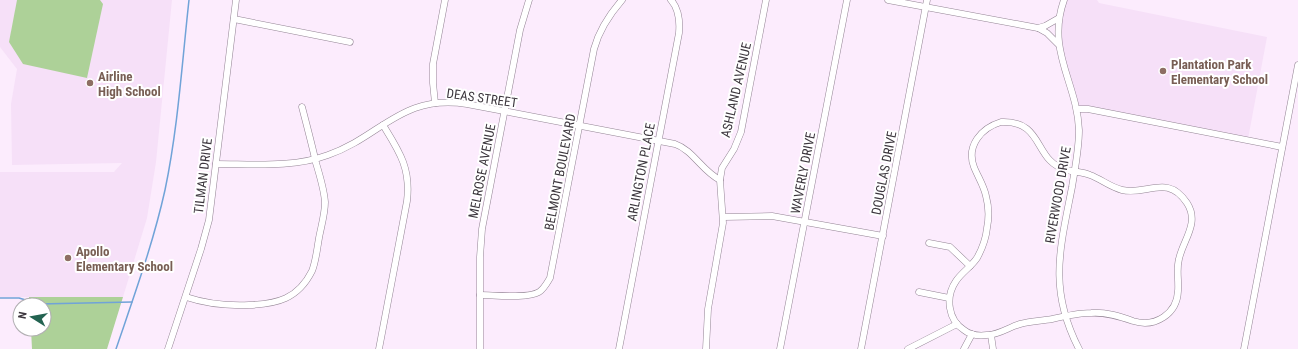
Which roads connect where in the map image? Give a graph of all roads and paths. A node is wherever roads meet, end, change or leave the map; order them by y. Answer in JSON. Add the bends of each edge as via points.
{"nodes":[{"id":1,"x":236,"y":0,"type":"edge"},
{"id":2,"x":445,"y":0,"type":"edge"},
{"id":3,"x":529,"y":0,"type":"edge"},
{"id":4,"x":622,"y":0,"type":"edge"},
{"id":5,"x":671,"y":0,"type":"edge"},
{"id":6,"x":766,"y":0,"type":"edge"},
{"id":7,"x":847,"y":0,"type":"edge"},
{"id":8,"x":888,"y":0,"type":"edge"},
{"id":9,"x":927,"y":0,"type":"edge"},
{"id":10,"x":1064,"y":0,"type":"edge"},
{"id":11,"x":926,"y":7,"type":"junction"},
{"id":12,"x":1059,"y":18,"type":"junction"},
{"id":13,"x":234,"y":19,"type":"junction"},
{"id":14,"x":1038,"y":28,"type":"junction"},
{"id":15,"x":350,"y":42,"type":"dead end"},
{"id":16,"x":1058,"y":44,"type":"junction"},
{"id":17,"x":1298,"y":64,"type":"edge"},
{"id":18,"x":435,"y":103,"type":"junction"},
{"id":19,"x":302,"y":107,"type":"dead end"},
{"id":20,"x":1076,"y":109,"type":"junction"},
{"id":21,"x":504,"y":111,"type":"junction"},
{"id":22,"x":382,"y":125,"type":"junction"},
{"id":23,"x":580,"y":126,"type":"junction"},
{"id":24,"x":658,"y":141,"type":"junction"},
{"id":25,"x":1282,"y":147,"type":"junction"},
{"id":26,"x":315,"y":159,"type":"junction"},
{"id":27,"x":216,"y":164,"type":"junction"},
{"id":28,"x":1074,"y":172,"type":"junction"},
{"id":29,"x":720,"y":180,"type":"junction"},
{"id":30,"x":724,"y":217,"type":"junction"},
{"id":31,"x":805,"y":221,"type":"junction"},
{"id":32,"x":883,"y":236,"type":"junction"},
{"id":33,"x":929,"y":242,"type":"dead end"},
{"id":34,"x":970,"y":266,"type":"junction"},
{"id":35,"x":919,"y":292,"type":"dead end"},
{"id":36,"x":480,"y":295,"type":"junction"},
{"id":37,"x":186,"y":297,"type":"junction"},
{"id":38,"x":949,"y":298,"type":"junction"},
{"id":39,"x":1065,"y":316,"type":"junction"},
{"id":40,"x":957,"y":324,"type":"junction"},
{"id":41,"x":972,"y":334,"type":"junction"},
{"id":42,"x":991,"y":335,"type":"junction"},
{"id":43,"x":168,"y":349,"type":"edge"},
{"id":44,"x":379,"y":349,"type":"edge"},
{"id":45,"x":480,"y":349,"type":"edge"},
{"id":46,"x":619,"y":349,"type":"edge"},
{"id":47,"x":706,"y":349,"type":"edge"},
{"id":48,"x":780,"y":349,"type":"edge"},
{"id":49,"x":861,"y":349,"type":"edge"},
{"id":50,"x":908,"y":349,"type":"edge"},
{"id":51,"x":964,"y":349,"type":"edge"},
{"id":52,"x":994,"y":349,"type":"edge"},
{"id":53,"x":1079,"y":349,"type":"edge"},
{"id":54,"x":1244,"y":349,"type":"edge"}],
"edges":[{"from":1,"to":13,"type":"street","name":"TILMAN DRIVE"},
{"from":2,"to":18,"type":"street","via":[[434,59]]},
{"from":3,"to":21,"type":"street","name":"MELROSE AVENUE","via":[[521,25]]},
{"from":4,"to":23,"type":"street","name":"BELMONT BOULEVARD","via":[[607,20],[596,42]]},
{"from":5,"to":24,"type":"street","name":"ARLINGTON PLACE","via":[[678,12],[679,27]]},
{"from":6,"to":29,"type":"street","name":"ASHLAND AVENUE","via":[[741,132],[722,168]]},
{"from":7,"to":31,"type":"street","name":"WAVERLY DRIVE"},
{"from":8,"to":11,"type":"street"},
{"from":9,"to":11,"type":"street","name":"DOUGLAS DRIVE"},
{"from":10,"to":12,"type":"street","name":"RIVERWOOD DRIVE"},
{"from":11,"to":14,"type":"street"},
{"from":11,"to":32,"type":"street","name":"DOUGLAS DRIVE"},
{"from":12,"to":14,"type":"street"},
{"from":12,"to":16,"type":"street","name":"RIVERWOOD DRIVE"},
{"from":13,"to":15,"type":"street"},
{"from":13,"to":27,"type":"street","name":"TILMAN DRIVE"},
{"from":14,"to":16,"type":"street"},
{"from":16,"to":20,"type":"street","name":"RIVERWOOD DRIVE"},
{"from":17,"to":25,"type":"street"},
{"from":18,"to":21,"type":"street","name":"DEAS STREET","via":[[459,103]]},
{"from":18,"to":22,"type":"street","name":"DEAS STREET","via":[[409,110]]},
{"from":19,"to":26,"type":"street"},
{"from":20,"to":25,"type":"street","via":[[1095,110]]},
{"from":20,"to":28,"type":"street","name":"RIVERWOOD DRIVE","via":[[1079,130]]},
{"from":21,"to":23,"type":"street","name":"DEAS STREET"},
{"from":21,"to":36,"type":"street","name":"MELROSE AVENUE","via":[[482,229]]},
{"from":22,"to":26,"type":"street","name":"DEAS STREET","via":[[351,145]]},
{"from":22,"to":44,"type":"street","via":[[403,159],[408,186]]},
{"from":23,"to":24,"type":"street","name":"DEAS STREET"},
{"from":23,"to":36,"type":"street","name":"BELMONT BOULEVARD","via":[[554,262],[547,284],[540,292],[529,295]]},
{"from":24,"to":29,"type":"street","name":"DEAS STREET","via":[[682,147]]},
{"from":24,"to":46,"type":"street","name":"ARLINGTON PLACE"},
{"from":25,"to":54,"type":"street"},
{"from":26,"to":27,"type":"street","name":"DEAS STREET","via":[[282,164]]},
{"from":26,"to":37,"type":"street","via":[[323,189],[324,208],[313,267],[302,285],[288,297],[267,304],[226,306]]},
{"from":27,"to":37,"type":"street","name":"TILMAN DRIVE","via":[[207,230]]},
{"from":28,"to":34,"type":"street","via":[[1050,163],[1032,133],[1024,127],[1001,122],[986,129],[977,139],[972,156],[974,169],[986,196],[987,229],[981,250]]},
{"from":28,"to":39,"type":"street","name":"RIVERWOOD DRIVE","via":[[1059,262],[1059,286]]},
{"from":28,"to":39,"type":"street","via":[[1091,176],[1124,191],[1162,187],[1172,190],[1189,205],[1192,224],[1178,261],[1177,297],[1173,308],[1164,317],[1143,323],[1106,313],[1091,312]]},
{"from":29,"to":30,"type":"street","name":"ASHLAND AVENUE"},
{"from":30,"to":31,"type":"street","via":[[772,216]]},
{"from":30,"to":47,"type":"street","name":"ASHLAND AVENUE","via":[[708,313]]},
{"from":31,"to":32,"type":"street"},
{"from":31,"to":48,"type":"street","name":"WAVERLY DRIVE"},
{"from":32,"to":49,"type":"street","name":"DOUGLAS DRIVE"},
{"from":33,"to":34,"type":"street","via":[[950,247]]},
{"from":34,"to":38,"type":"street","via":[[956,281]]},
{"from":35,"to":38,"type":"street"},
{"from":36,"to":45,"type":"street","name":"MELROSE AVENUE"},
{"from":37,"to":43,"type":"street","name":"TILMAN DRIVE"},
{"from":38,"to":40,"type":"street","via":[[950,310]]},
{"from":39,"to":42,"type":"street","via":[[1021,324]]},
{"from":39,"to":53,"type":"street","name":"RIVERWOOD DRIVE"},
{"from":40,"to":41,"type":"street"},
{"from":40,"to":50,"type":"street"},
{"from":41,"to":42,"type":"street"},
{"from":41,"to":51,"type":"street"},
{"from":42,"to":52,"type":"street"}]}
